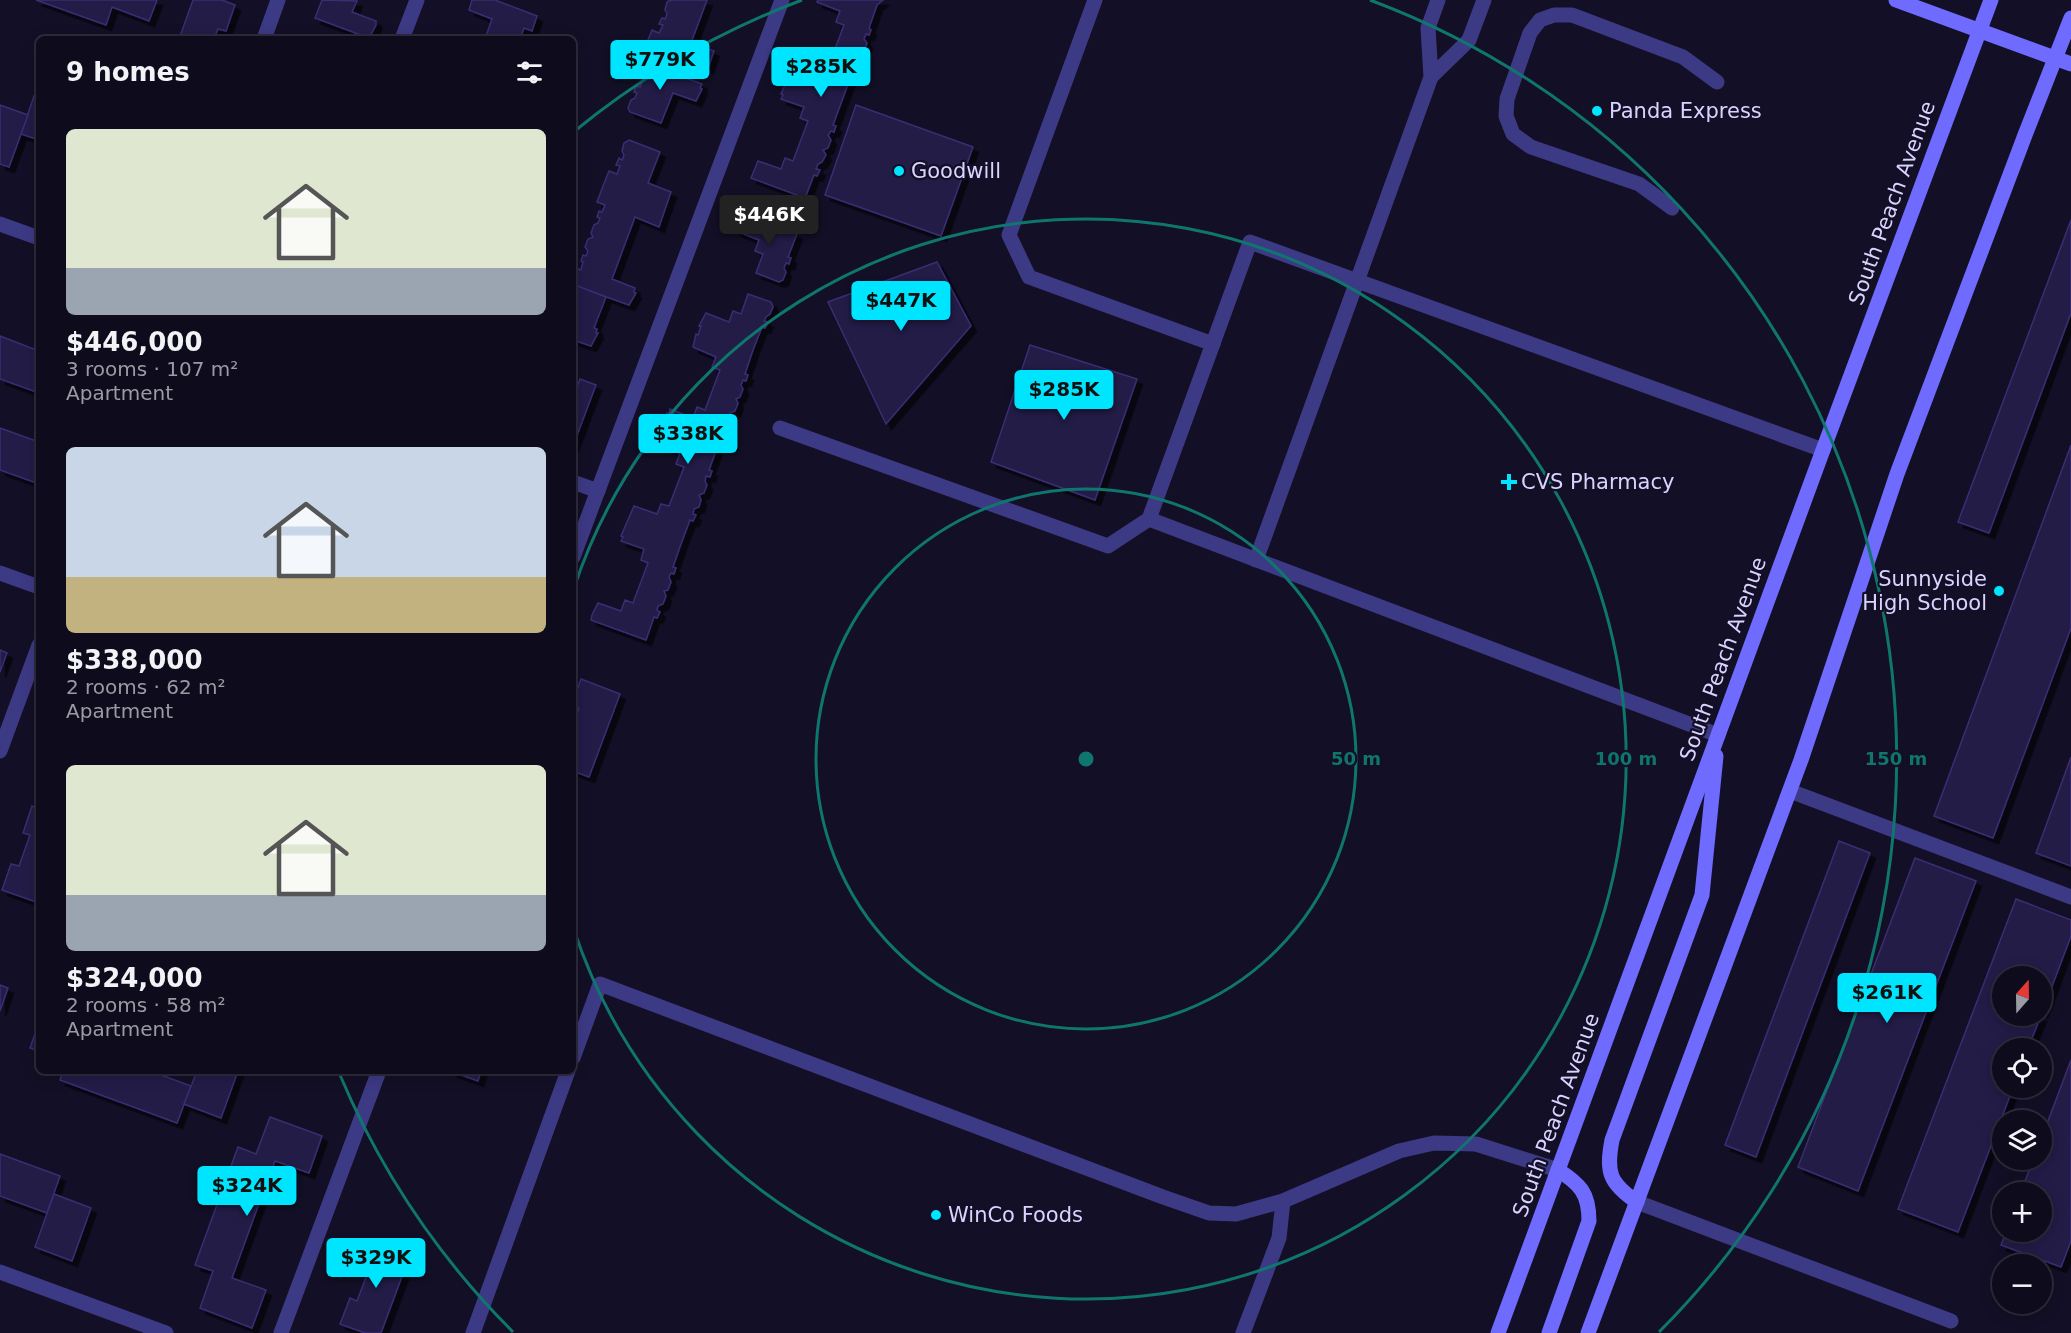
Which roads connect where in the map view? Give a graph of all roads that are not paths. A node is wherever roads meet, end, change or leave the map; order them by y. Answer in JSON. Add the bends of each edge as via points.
{"nodes":[{"id":1,"x":278,"y":0,"type":"edge"},
{"id":2,"x":417,"y":0,"type":"edge"},
{"id":3,"x":782,"y":0,"type":"edge"},
{"id":4,"x":1095,"y":0,"type":"edge"},
{"id":5,"x":1438,"y":0,"type":"edge"},
{"id":6,"x":1484,"y":0,"type":"edge"},
{"id":7,"x":1896,"y":0,"type":"edge"},
{"id":8,"x":1991,"y":0,"type":"edge"},
{"id":9,"x":2071,"y":18,"type":"edge"},
{"id":10,"x":1979,"y":31,"type":"junction"},
{"id":11,"x":265,"y":36,"type":"edge"},
{"id":12,"x":403,"y":36,"type":"edge"},
{"id":13,"x":2055,"y":59,"type":"junction"},
{"id":14,"x":2071,"y":64,"type":"edge"},
{"id":15,"x":1431,"y":77,"type":"junction"},
{"id":16,"x":1717,"y":82,"type":"dead end"},
{"id":17,"x":1672,"y":208,"type":"dead end"},
{"id":18,"x":0,"y":224,"type":"edge"},
{"id":19,"x":36,"y":237,"type":"edge"},
{"id":20,"x":1358,"y":280,"type":"junction"},
{"id":21,"x":1213,"y":344,"type":"junction"},
{"id":22,"x":780,"y":428,"type":"dead end"},
{"id":23,"x":1823,"y":450,"type":"junction"},
{"id":24,"x":576,"y":483,"type":"edge"},
{"id":25,"x":598,"y":491,"type":"junction"},
{"id":26,"x":1149,"y":519,"type":"junction"},
{"id":27,"x":576,"y":549,"type":"edge"},
{"id":28,"x":1256,"y":560,"type":"junction"},
{"id":29,"x":0,"y":573,"type":"edge"},
{"id":30,"x":36,"y":586,"type":"edge"},
{"id":31,"x":36,"y":653,"type":"edge"},
{"id":32,"x":1718,"y":735,"type":"junction"},
{"id":33,"x":0,"y":751,"type":"edge"},
{"id":34,"x":1790,"y":791,"type":"junction"},
{"id":35,"x":2071,"y":897,"type":"edge"},
{"id":36,"x":576,"y":1050,"type":"edge"},
{"id":37,"x":379,"y":1074,"type":"edge"},
{"id":38,"x":567,"y":1074,"type":"edge"},
{"id":39,"x":1558,"y":1170,"type":"junction"},
{"id":40,"x":1283,"y":1201,"type":"junction"},
{"id":41,"x":1636,"y":1202,"type":"junction"},
{"id":42,"x":0,"y":1272,"type":"edge"},
{"id":43,"x":1951,"y":1321,"type":"dead end"},
{"id":44,"x":166,"y":1333,"type":"edge"},
{"id":45,"x":281,"y":1333,"type":"edge"},
{"id":46,"x":473,"y":1333,"type":"edge"},
{"id":47,"x":1243,"y":1333,"type":"edge"},
{"id":48,"x":1498,"y":1333,"type":"edge"},
{"id":49,"x":1549,"y":1333,"type":"edge"},
{"id":50,"x":1588,"y":1333,"type":"edge"}],
"edges":[{"from":1,"to":11,"type":"street"},
{"from":2,"to":12,"type":"street"},
{"from":3,"to":25,"type":"street"},
{"from":4,"to":21,"type":"street","via":[[1009,235],[1029,277]]},
{"from":5,"to":15,"type":"street","via":[[1428,28]]},
{"from":6,"to":15,"type":"street","via":[[1469,40]]},
{"from":7,"to":10,"type":"main road"},
{"from":8,"to":10,"type":"main road","name":"South Peach Avenue"},
{"from":9,"to":13,"type":"main road"},
{"from":10,"to":13,"type":"main road"},
{"from":10,"to":23,"type":"main road","name":"South Peach Avenue"},
{"from":13,"to":14,"type":"main road"},
{"from":13,"to":34,"type":"main road","via":[[1897,474]]},
{"from":15,"to":20,"type":"street"},
{"from":16,"to":17,"type":"street","via":[[1683,57],[1572,15],[1540,20],[1522,55],[1507,99],[1506,116],[1513,134],[1531,147],[1639,184]]},
{"from":18,"to":19,"type":"street"},
{"from":20,"to":21,"type":"street","via":[[1250,242]]},
{"from":20,"to":23,"type":"street"},
{"from":20,"to":28,"type":"street"},
{"from":21,"to":26,"type":"street"},
{"from":22,"to":26,"type":"street","via":[[1108,546]]},
{"from":23,"to":32,"type":"main road","name":"South Peach Avenue"},
{"from":24,"to":25,"type":"street"},
{"from":25,"to":27,"type":"street"},
{"from":26,"to":28,"type":"street"},
{"from":28,"to":32,"type":"street"},
{"from":29,"to":30,"type":"street"},
{"from":31,"to":33,"type":"street"},
{"from":32,"to":39,"type":"main road","name":"South Peach Avenue"},
{"from":32,"to":41,"type":"main road","via":[[1702,896],[1612,1140],[1611,1175],[1619,1190]]},
{"from":34,"to":35,"type":"street"},
{"from":34,"to":41,"type":"main road"},
{"from":36,"to":40,"type":"street","via":[[600,984],[1209,1213],[1236,1214]]},
{"from":37,"to":45,"type":"street"},
{"from":38,"to":46,"type":"street"},
{"from":39,"to":40,"type":"street","via":[[1476,1144],[1434,1143],[1399,1151]]},
{"from":39,"to":48,"type":"main road","name":"South Peach Avenue"},
{"from":39,"to":49,"type":"main road","via":[[1576,1182],[1589,1208],[1588,1221]]},
{"from":40,"to":47,"type":"street","via":[[1279,1238]]},
{"from":41,"to":43,"type":"street"},
{"from":41,"to":50,"type":"main road"},
{"from":42,"to":44,"type":"street"}]}
